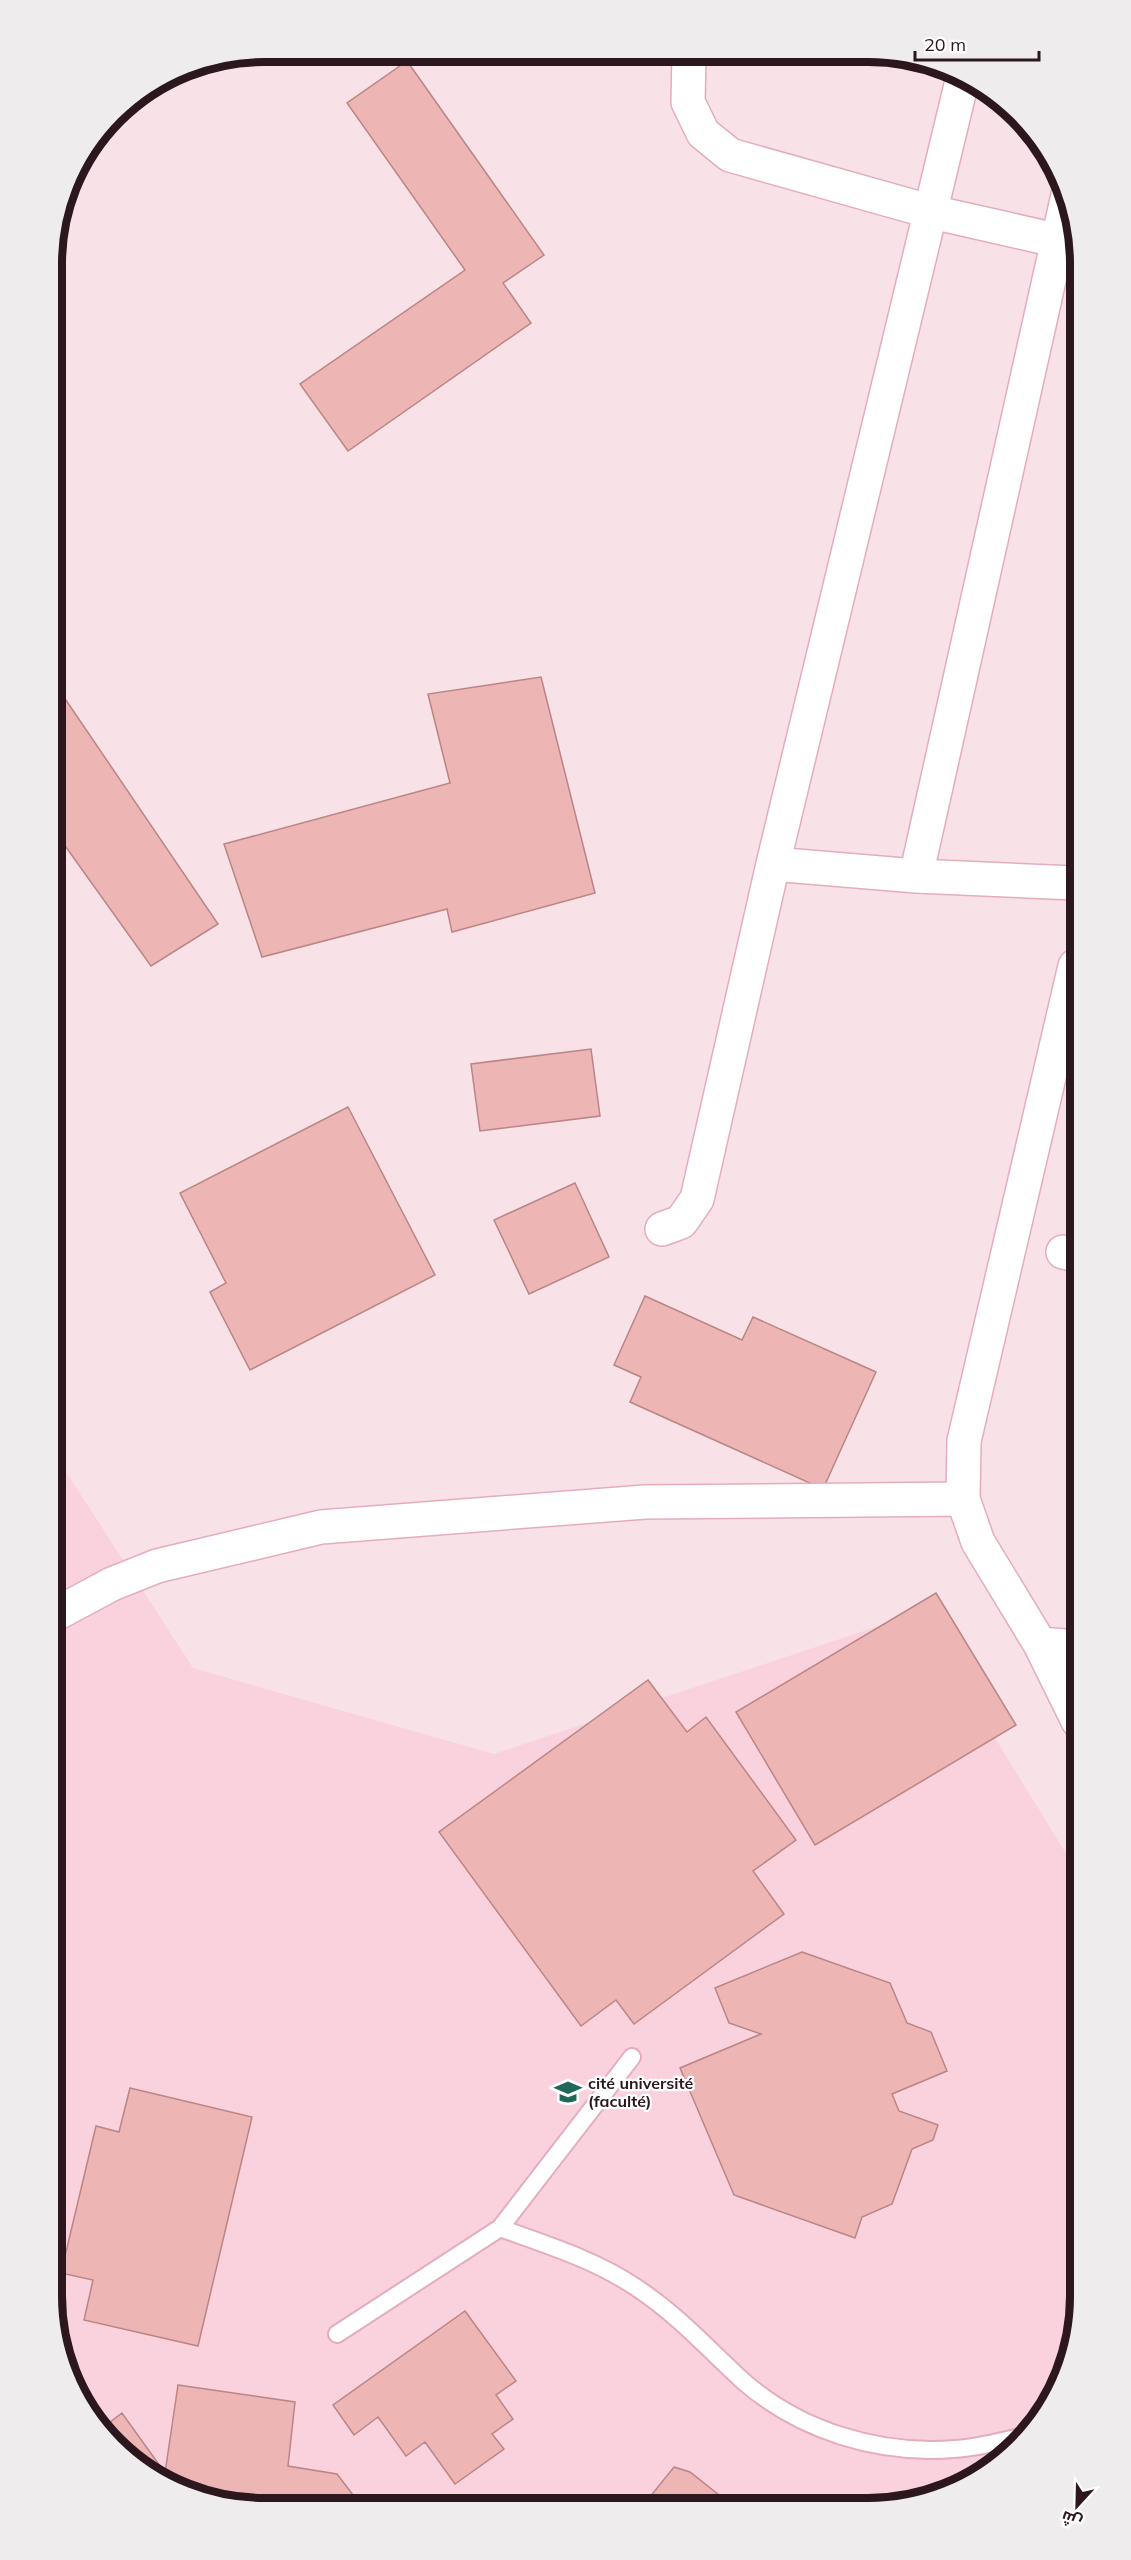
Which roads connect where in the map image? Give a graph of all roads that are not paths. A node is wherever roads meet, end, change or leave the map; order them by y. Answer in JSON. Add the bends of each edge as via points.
{"nodes":[{"id":1,"x":689,"y":62,"type":"edge"},
{"id":2,"x":961,"y":85,"type":"edge"},
{"id":3,"x":932,"y":212,"type":"junction"},
{"id":4,"x":1066,"y":227,"type":"edge"},
{"id":5,"x":1065,"y":242,"type":"edge"},
{"id":6,"x":773,"y":864,"type":"junction"},
{"id":7,"x":916,"y":876,"type":"junction"},
{"id":8,"x":1070,"y":883,"type":"edge"},
{"id":9,"x":1070,"y":989,"type":"edge"},
{"id":10,"x":662,"y":1229,"type":"dead end"},
{"id":11,"x":963,"y":1500,"type":"junction"},
{"id":12,"x":62,"y":1611,"type":"edge"},
{"id":13,"x":1040,"y":1644,"type":"junction"},
{"id":14,"x":1069,"y":1646,"type":"edge"},
{"id":15,"x":1069,"y":1703,"type":"edge"},
{"id":16,"x":632,"y":2057,"type":"dead end"},
{"id":17,"x":500,"y":2228,"type":"junction"},
{"id":18,"x":337,"y":2334,"type":"dead end"},
{"id":19,"x":1009,"y":2440,"type":"edge"}],
"edges":[{"from":1,"to":3,"type":"street","via":[[687,102],[703,133],[730,155]]},
{"from":2,"to":3,"type":"street"},
{"from":3,"to":5,"type":"street"},
{"from":3,"to":6,"type":"street"},
{"from":4,"to":5,"type":"street"},
{"from":5,"to":7,"type":"street"},
{"from":6,"to":7,"type":"street"},
{"from":6,"to":10,"type":"street","via":[[697,1199],[681,1222]]},
{"from":7,"to":8,"type":"street"},
{"from":9,"to":11,"type":"street","via":[[964,1441]]},
{"from":11,"to":12,"type":"street","via":[[645,1502],[321,1527],[157,1566]]},
{"from":11,"to":13,"type":"street","via":[[978,1542]]},
{"from":13,"to":14,"type":"street"},
{"from":13,"to":15,"type":"street"},
{"from":16,"to":17,"type":"lane"},
{"from":17,"to":18,"type":"lane"},
{"from":17,"to":19,"type":"lane","via":[[597,2265],[636,2287],[691,2329],[744,2381],[810,2424],[846,2438],[919,2450]]}]}
